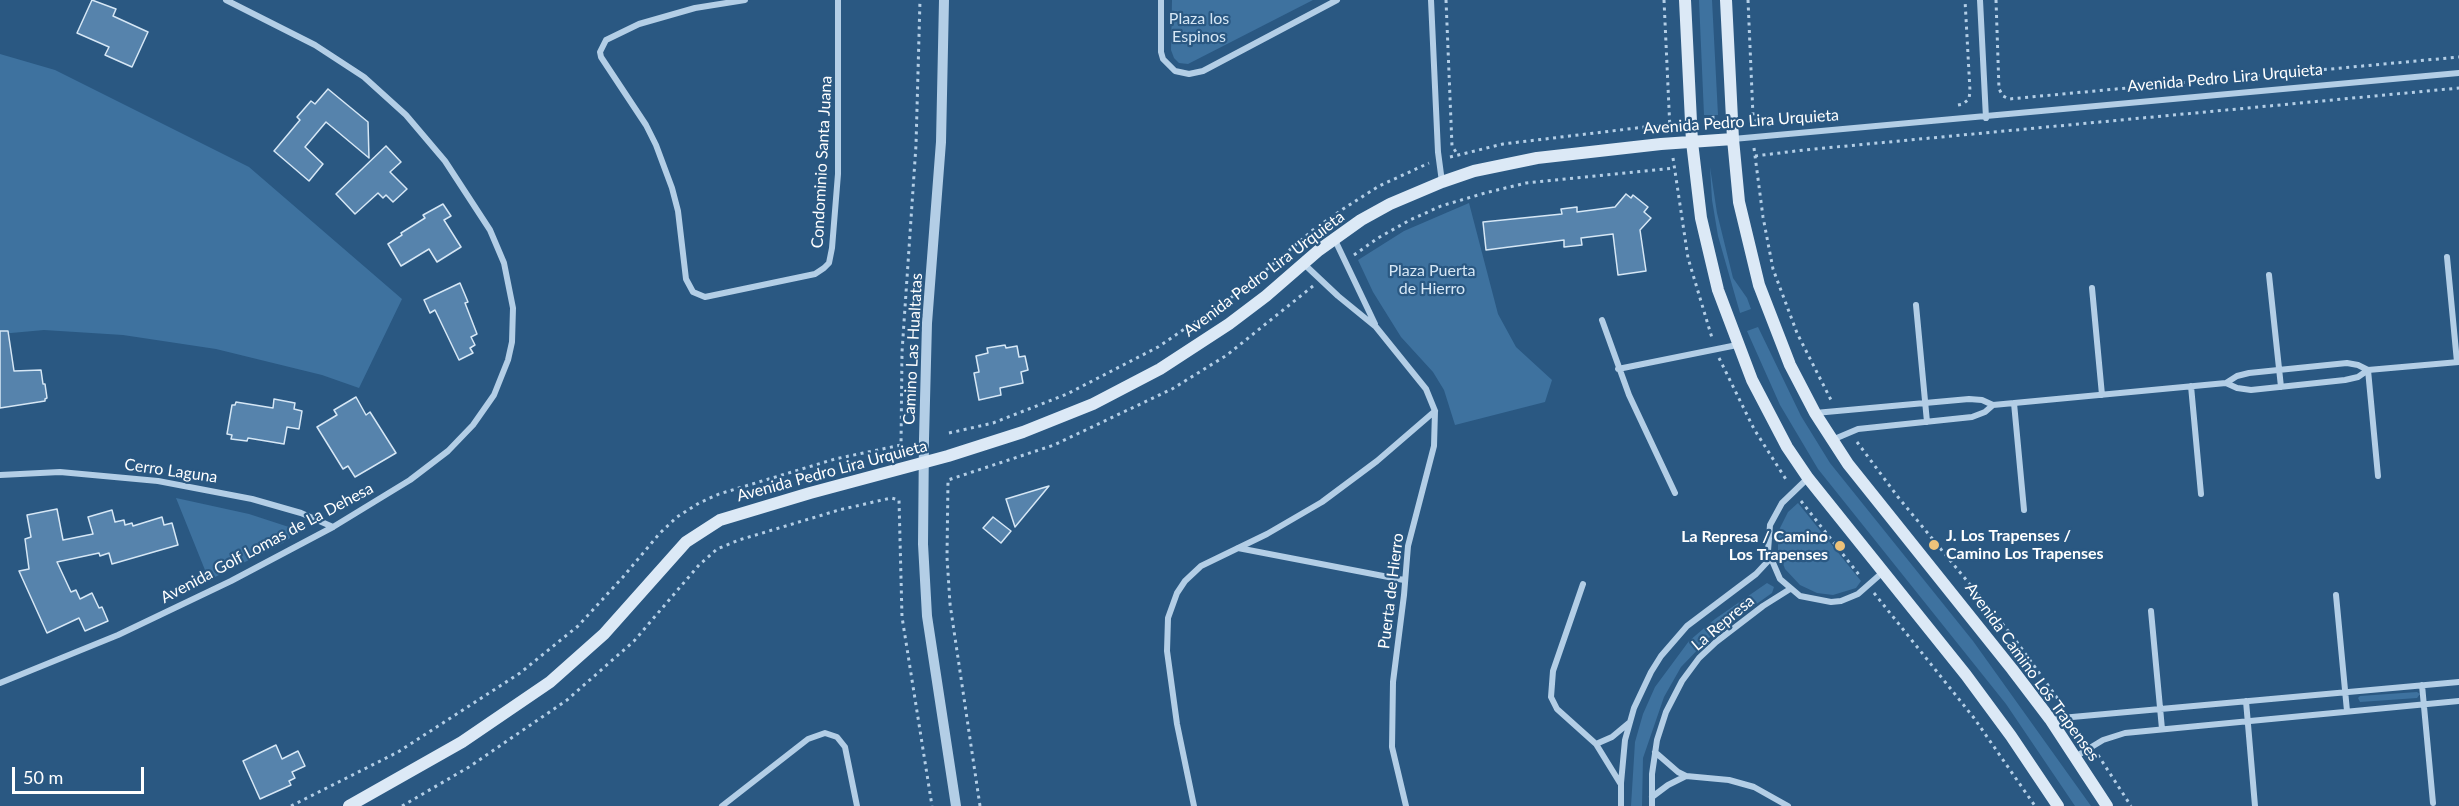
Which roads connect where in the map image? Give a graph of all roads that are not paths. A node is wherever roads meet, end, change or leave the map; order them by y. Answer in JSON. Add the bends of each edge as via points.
{"nodes":[{"id":1,"x":226,"y":0,"type":"edge"},
{"id":2,"x":745,"y":0,"type":"edge"},
{"id":3,"x":838,"y":0,"type":"edge"},
{"id":4,"x":944,"y":0,"type":"edge"},
{"id":5,"x":1161,"y":0,"type":"edge"},
{"id":6,"x":1337,"y":0,"type":"edge"},
{"id":7,"x":1431,"y":0,"type":"edge"},
{"id":8,"x":1685,"y":0,"type":"edge"},
{"id":9,"x":1726,"y":0,"type":"edge"},
{"id":10,"x":1980,"y":0,"type":"edge"},
{"id":11,"x":2459,"y":73,"type":"edge"},
{"id":12,"x":1986,"y":117,"type":"junction"},
{"id":13,"x":1733,"y":139,"type":"junction"},
{"id":14,"x":1692,"y":142,"type":"junction"},
{"id":15,"x":1442,"y":182,"type":"junction"},
{"id":16,"x":1334,"y":238,"type":"junction"},
{"id":17,"x":2447,"y":257,"type":"dead end"},
{"id":18,"x":1303,"y":263,"type":"junction"},
{"id":19,"x":2269,"y":275,"type":"dead end"},
{"id":20,"x":2092,"y":288,"type":"dead end"},
{"id":21,"x":1916,"y":305,"type":"dead end"},
{"id":22,"x":1602,"y":320,"type":"dead end"},
{"id":23,"x":1376,"y":327,"type":"junction"},
{"id":24,"x":1737,"y":345,"type":"junction"},
{"id":25,"x":2458,"y":362,"type":"edge"},
{"id":26,"x":1618,"y":369,"type":"junction"},
{"id":27,"x":2279,"y":370,"type":"junction"},
{"id":28,"x":2368,"y":370,"type":"junction"},
{"id":29,"x":2226,"y":383,"type":"junction"},
{"id":30,"x":2191,"y":386,"type":"junction"},
{"id":31,"x":2281,"y":387,"type":"junction"},
{"id":32,"x":2102,"y":395,"type":"junction"},
{"id":33,"x":1925,"y":403,"type":"junction"},
{"id":34,"x":2014,"y":403,"type":"junction"},
{"id":35,"x":1993,"y":405,"type":"junction"},
{"id":36,"x":1435,"y":411,"type":"junction"},
{"id":37,"x":1815,"y":413,"type":"junction"},
{"id":38,"x":1927,"y":422,"type":"junction"},
{"id":39,"x":1832,"y":440,"type":"junction"},
{"id":40,"x":923,"y":463,"type":"junction"},
{"id":41,"x":0,"y":475,"type":"edge"},
{"id":42,"x":2378,"y":476,"type":"dead end"},
{"id":43,"x":1808,"y":478,"type":"junction"},
{"id":44,"x":1675,"y":492,"type":"dead end"},
{"id":45,"x":2202,"y":494,"type":"dead end"},
{"id":46,"x":2024,"y":510,"type":"dead end"},
{"id":47,"x":333,"y":526,"type":"junction"},
{"id":48,"x":1238,"y":548,"type":"junction"},
{"id":49,"x":1770,"y":559,"type":"junction"},
{"id":50,"x":1883,"y":573,"type":"junction"},
{"id":51,"x":1404,"y":580,"type":"junction"},
{"id":52,"x":1583,"y":584,"type":"dead end"},
{"id":53,"x":1790,"y":589,"type":"junction"},
{"id":54,"x":2336,"y":596,"type":"dead end"},
{"id":55,"x":2151,"y":611,"type":"dead end"},
{"id":56,"x":2459,"y":682,"type":"edge"},
{"id":57,"x":0,"y":683,"type":"edge"},
{"id":58,"x":2422,"y":685,"type":"junction"},
{"id":59,"x":2345,"y":692,"type":"junction"},
{"id":60,"x":2459,"y":700,"type":"edge"},
{"id":61,"x":2246,"y":701,"type":"junction"},
{"id":62,"x":2424,"y":704,"type":"junction"},
{"id":63,"x":2160,"y":709,"type":"junction"},
{"id":64,"x":2347,"y":711,"type":"junction"},
{"id":65,"x":2050,"y":719,"type":"junction"},
{"id":66,"x":2247,"y":721,"type":"junction"},
{"id":67,"x":1630,"y":722,"type":"junction"},
{"id":68,"x":2162,"y":729,"type":"junction"},
{"id":69,"x":1596,"y":744,"type":"junction"},
{"id":70,"x":1655,"y":752,"type":"junction"},
{"id":71,"x":2076,"y":757,"type":"junction"},
{"id":72,"x":1686,"y":776,"type":"junction"},
{"id":73,"x":1621,"y":783,"type":"junction"},
{"id":74,"x":1652,"y":797,"type":"junction"},
{"id":75,"x":2433,"y":803,"type":"dead end"},
{"id":76,"x":349,"y":806,"type":"edge"},
{"id":77,"x":722,"y":806,"type":"edge"},
{"id":78,"x":857,"y":806,"type":"edge"},
{"id":79,"x":956,"y":806,"type":"edge"},
{"id":80,"x":1194,"y":806,"type":"edge"},
{"id":81,"x":1406,"y":806,"type":"edge"},
{"id":82,"x":1621,"y":806,"type":"edge"},
{"id":83,"x":1652,"y":806,"type":"edge"},
{"id":84,"x":1788,"y":806,"type":"edge"},
{"id":85,"x":2058,"y":806,"type":"edge"},
{"id":86,"x":2107,"y":806,"type":"edge"},
{"id":87,"x":2254,"y":806,"type":"edge"}],
"edges":[{"from":1,"to":47,"type":"street","name":"Avenida Golf Lomas de La Dehesa","via":[[342,61],[406,114],[446,161],[490,230],[511,291],[513,326],[508,360],[483,412],[432,464]]},
{"from":2,"to":3,"type":"street","name":"Condominio Santa Juana","via":[[695,8],[646,22],[606,40],[601,47],[601,57],[656,145],[678,211],[686,279],[693,292],[705,297],[815,274],[829,263],[838,174]]},
{"from":4,"to":40,"type":"street","name":"Camino Las Hualtatas","via":[[941,142],[927,323]]},
{"from":5,"to":6,"type":"street","via":[[1163,59],[1175,71],[1189,74]]},
{"from":7,"to":15,"type":"street"},
{"from":8,"to":14,"type":"main road"},
{"from":9,"to":13,"type":"main road","name":"Avenida Camino Los Trapenses"},
{"from":10,"to":12,"type":"street"},
{"from":11,"to":12,"type":"street","name":"Avenida Pedro Lira Urquieta"},
{"from":12,"to":13,"type":"street","name":"Avenida Pedro Lira Urquieta"},
{"from":13,"to":14,"type":"main road","name":"Avenida Pedro Lira Urquieta"},
{"from":13,"to":37,"type":"main road","name":"Avenida Camino Los Trapenses","via":[[1739,202],[1759,285],[1778,339]]},
{"from":14,"to":15,"type":"main road","name":"Avenida Pedro Lira Urquieta","via":[[1537,158]]},
{"from":14,"to":24,"type":"main road","via":[[1709,255]]},
{"from":15,"to":16,"type":"main road","name":"Avenida Pedro Lira Urquieta","via":[[1390,204]]},
{"from":16,"to":18,"type":"main road","name":"Avenida Pedro Lira Urquieta"},
{"from":16,"to":23,"type":"street","name":"Puerta de Hierro"},
{"from":17,"to":25,"type":"street"},
{"from":18,"to":23,"type":"street","name":"Puerta de Hierro"},
{"from":18,"to":40,"type":"main road","name":"Avenida Pedro Lira Urquieta","via":[[1229,324],[1129,386],[1023,432]]},
{"from":19,"to":27,"type":"street"},
{"from":20,"to":32,"type":"street"},
{"from":21,"to":33,"type":"street"},
{"from":22,"to":26,"type":"street"},
{"from":23,"to":36,"type":"street","name":"Puerta de Hierro","via":[[1426,389]]},
{"from":24,"to":26,"type":"street"},
{"from":24,"to":43,"type":"main road","via":[[1769,415]]},
{"from":25,"to":28,"type":"street"},
{"from":26,"to":44,"type":"street"},
{"from":27,"to":28,"type":"street","via":[[2347,363]]},
{"from":27,"to":29,"type":"street","via":[[2243,374]]},
{"from":27,"to":31,"type":"street"},
{"from":28,"to":31,"type":"street","via":[[2345,381]]},
{"from":28,"to":42,"type":"street"},
{"from":29,"to":30,"type":"street"},
{"from":29,"to":31,"type":"street","via":[[2244,390]]},
{"from":30,"to":32,"type":"street"},
{"from":30,"to":45,"type":"street"},
{"from":32,"to":34,"type":"street"},
{"from":33,"to":35,"type":"street","via":[[1976,399]]},
{"from":33,"to":37,"type":"street"},
{"from":33,"to":38,"type":"street"},
{"from":34,"to":35,"type":"street"},
{"from":34,"to":46,"type":"street"},
{"from":35,"to":38,"type":"street","via":[[1971,417]]},
{"from":36,"to":48,"type":"street","via":[[1322,502]]},
{"from":36,"to":51,"type":"street","name":"Puerta de Hierro","via":[[1434,446],[1408,546]]},
{"from":37,"to":39,"type":"main road","name":"Avenida Camino Los Trapenses"},
{"from":38,"to":39,"type":"street","via":[[1849,431]]},
{"from":39,"to":65,"type":"main road","name":"Avenida Camino Los Trapenses"},
{"from":40,"to":76,"type":"main road","name":"Avenida Pedro Lira Urquieta","via":[[745,511],[708,526],[686,542],[604,634],[550,682],[462,742]]},
{"from":40,"to":79,"type":"street","name":"Camino Las Hualtatas","via":[[924,583]]},
{"from":41,"to":47,"type":"street","name":"Cerro Laguna","via":[[60,472],[158,481],[252,499]]},
{"from":43,"to":49,"type":"street","via":[[1782,503],[1772,519],[1768,535]]},
{"from":43,"to":50,"type":"main road"},
{"from":47,"to":57,"type":"street","name":"Avenida Golf Lomas de La Dehesa","via":[[175,609]]},
{"from":48,"to":51,"type":"street"},
{"from":48,"to":80,"type":"street","via":[[1192,573],[1177,593],[1168,618],[1168,664]]},
{"from":49,"to":53,"type":"street"},
{"from":49,"to":67,"type":"street","name":"La Represa","via":[[1673,641],[1651,672]]},
{"from":50,"to":53,"type":"street","via":[[1858,594],[1841,601],[1811,599]]},
{"from":50,"to":85,"type":"main road","via":[[1966,675]]},
{"from":51,"to":81,"type":"street","name":"Puerta de Hierro","via":[[1391,718],[1394,761]]},
{"from":52,"to":69,"type":"street","via":[[1556,662],[1551,691],[1557,709]]},
{"from":53,"to":70,"type":"street","name":"La Represa","via":[[1733,628],[1689,670],[1666,712]]},
{"from":54,"to":59,"type":"street"},
{"from":55,"to":63,"type":"street"},
{"from":56,"to":58,"type":"street"},
{"from":58,"to":59,"type":"street"},
{"from":58,"to":62,"type":"street"},
{"from":59,"to":61,"type":"street"},
{"from":59,"to":64,"type":"street"},
{"from":60,"to":62,"type":"street"},
{"from":61,"to":63,"type":"street"},
{"from":61,"to":66,"type":"street"},
{"from":62,"to":64,"type":"street"},
{"from":62,"to":75,"type":"street"},
{"from":63,"to":65,"type":"street"},
{"from":63,"to":68,"type":"street"},
{"from":64,"to":66,"type":"street"},
{"from":65,"to":71,"type":"main road","name":"Avenida Camino Los Trapenses"},
{"from":66,"to":68,"type":"street"},
{"from":66,"to":87,"type":"street"},
{"from":67,"to":69,"type":"street"},
{"from":67,"to":73,"type":"street","name":"La Represa"},
{"from":68,"to":71,"type":"street","via":[[2115,736]]},
{"from":69,"to":73,"type":"street"},
{"from":70,"to":72,"type":"street"},
{"from":70,"to":74,"type":"street","name":"La Represa"},
{"from":71,"to":86,"type":"main road","name":"Avenida Camino Los Trapenses"},
{"from":72,"to":74,"type":"street"},
{"from":72,"to":84,"type":"street","via":[[1754,787]]},
{"from":73,"to":82,"type":"street","name":"La Represa"},
{"from":74,"to":83,"type":"street","name":"La Represa"},
{"from":77,"to":78,"type":"street","via":[[808,739],[825,734],[837,737],[845,747]]}]}
